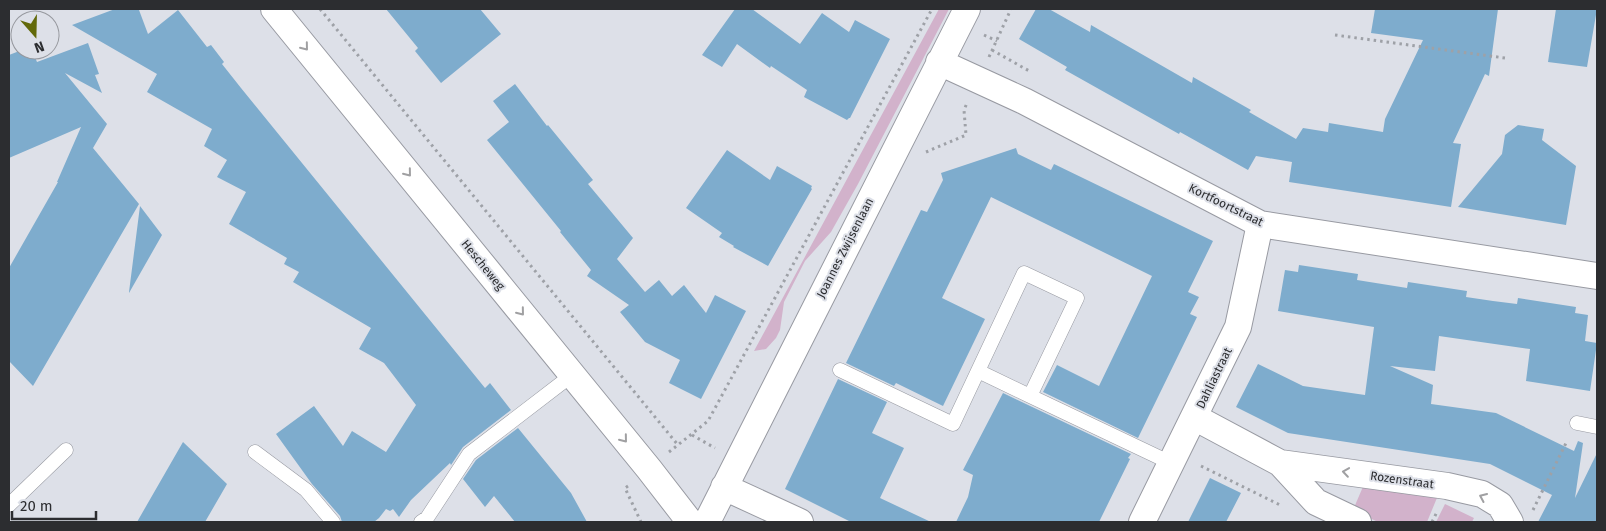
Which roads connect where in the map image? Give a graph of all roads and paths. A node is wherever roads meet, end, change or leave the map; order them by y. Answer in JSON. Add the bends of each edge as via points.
{"nodes":[{"id":1,"x":274,"y":9,"type":"edge"},
{"id":2,"x":320,"y":9,"type":"edge"},
{"id":3,"x":932,"y":9,"type":"edge"},
{"id":4,"x":966,"y":9,"type":"edge"},
{"id":5,"x":1011,"y":9,"type":"edge"},
{"id":6,"x":1335,"y":35,"type":"dead end"},
{"id":7,"x":1505,"y":58,"type":"dead end"},
{"id":8,"x":940,"y":62,"type":"junction"},
{"id":9,"x":978,"y":80,"type":"junction"},
{"id":10,"x":1260,"y":224,"type":"junction"},
{"id":11,"x":1597,"y":276,"type":"edge"},
{"id":12,"x":840,"y":370,"type":"dead end"},
{"id":13,"x":978,"y":371,"type":"junction"},
{"id":14,"x":572,"y":375,"type":"junction"},
{"id":15,"x":1030,"y":396,"type":"junction"},
{"id":16,"x":1194,"y":417,"type":"junction"},
{"id":17,"x":1577,"y":423,"type":"joint"},
{"id":18,"x":1597,"y":428,"type":"edge"},
{"id":19,"x":678,"y":445,"type":"junction"},
{"id":20,"x":66,"y":450,"type":"dead end"},
{"id":21,"x":255,"y":452,"type":"dead end"},
{"id":22,"x":1173,"y":459,"type":"junction"},
{"id":23,"x":1280,"y":463,"type":"junction"},
{"id":24,"x":648,"y":469,"type":"junction"},
{"id":25,"x":724,"y":487,"type":"junction"},
{"id":26,"x":9,"y":505,"type":"edge"},
{"id":27,"x":1288,"y":509,"type":"dead end"},
{"id":28,"x":333,"y":522,"type":"edge"},
{"id":29,"x":421,"y":522,"type":"edge"},
{"id":30,"x":690,"y":522,"type":"edge"},
{"id":31,"x":707,"y":522,"type":"edge"},
{"id":32,"x":800,"y":522,"type":"edge"},
{"id":33,"x":1142,"y":522,"type":"edge"},
{"id":34,"x":1358,"y":522,"type":"edge"},
{"id":35,"x":1510,"y":522,"type":"edge"}],
"edges":[{"from":1,"to":14,"type":"street","name":"Hescheweg","one_way":true},
{"from":2,"to":19,"type":"path"},
{"from":3,"to":19,"type":"path","via":[[708,421]]},
{"from":4,"to":8,"type":"street","name":"Joannes Zwijsenlaan"},
{"from":5,"to":9,"type":"path"},
{"from":6,"to":7,"type":"path"},
{"from":8,"to":9,"type":"street","name":"Kortfoortstraat"},
{"from":8,"to":25,"type":"street","name":"Joannes Zwijsenlaan"},
{"from":9,"to":10,"type":"street","name":"Kortfoortstraat"},
{"from":10,"to":11,"type":"street","name":"Kortfoortstraat"},
{"from":10,"to":16,"type":"street","name":"Dahliastraat","via":[[1238,328]]},
{"from":12,"to":13,"type":"lane","via":[[953,424]]},
{"from":13,"to":15,"type":"lane"},
{"from":13,"to":15,"type":"lane","via":[[1024,273],[1077,298]]},
{"from":14,"to":24,"type":"street","name":"Hescheweg","one_way":true},
{"from":14,"to":29,"type":"lane","via":[[470,454],[427,518]]},
{"from":15,"to":22,"type":"lane"},
{"from":16,"to":22,"type":"street","name":"Dahliastraat"},
{"from":16,"to":23,"type":"street","name":"Rozenstraat"},
{"from":17,"to":18,"type":"lane"},
{"from":17,"to":35,"type":"path","via":[[1532,513]]},
{"from":19,"to":24,"type":"path"},
{"from":20,"to":26,"type":"lane"},
{"from":21,"to":28,"type":"lane","via":[[306,490]]},
{"from":22,"to":27,"type":"path"},
{"from":22,"to":33,"type":"street","name":"Dahliastraat"},
{"from":23,"to":34,"type":"street","name":"Rozenstraat","via":[[1316,502]]},
{"from":35,"to":23,"type":"street","name":"Rozenstraat","one_way":true,"via":[[1500,505],[1482,494]]},
{"from":24,"to":30,"type":"street","name":"Hescheweg"},
{"from":25,"to":31,"type":"street"},
{"from":25,"to":32,"type":"street"}]}
